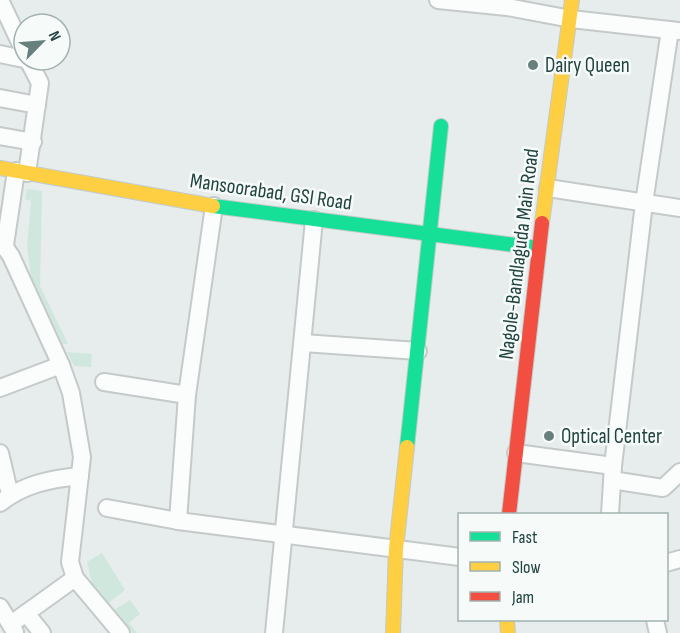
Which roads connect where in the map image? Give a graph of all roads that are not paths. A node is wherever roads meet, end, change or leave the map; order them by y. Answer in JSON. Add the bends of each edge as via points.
{"nodes":[{"id":1,"x":438,"y":0,"type":"edge"},
{"id":2,"x":572,"y":0,"type":"edge"},
{"id":3,"x":2,"y":9,"type":"edge"},
{"id":4,"x":571,"y":19,"type":"junction"},
{"id":5,"x":12,"y":28,"type":"edge"},
{"id":6,"x":675,"y":30,"type":"edge"},
{"id":7,"x":34,"y":72,"type":"edge"},
{"id":8,"x":0,"y":98,"type":"edge"},
{"id":9,"x":37,"y":105,"type":"junction"},
{"id":10,"x":441,"y":126,"type":"dead end"},
{"id":11,"x":0,"y":136,"type":"edge"},
{"id":12,"x":33,"y":141,"type":"junction"},
{"id":13,"x":15,"y":171,"type":"edge"},
{"id":14,"x":548,"y":188,"type":"junction"},
{"id":15,"x":644,"y":203,"type":"junction"},
{"id":16,"x":214,"y":206,"type":"junction"},
{"id":17,"x":680,"y":208,"type":"edge"},
{"id":18,"x":315,"y":220,"type":"junction"},
{"id":19,"x":431,"y":235,"type":"junction"},
{"id":20,"x":538,"y":248,"type":"junction"},
{"id":21,"x":4,"y":251,"type":"edge"},
{"id":22,"x":303,"y":343,"type":"junction"},
{"id":23,"x":418,"y":351,"type":"junction"},
{"id":24,"x":61,"y":365,"type":"junction"},
{"id":25,"x":104,"y":382,"type":"dead end"},
{"id":26,"x":0,"y":388,"type":"edge"},
{"id":27,"x":188,"y":395,"type":"junction"},
{"id":28,"x":0,"y":453,"type":"edge"},
{"id":29,"x":516,"y":453,"type":"junction"},
{"id":30,"x":680,"y":472,"type":"edge"},
{"id":31,"x":613,"y":473,"type":"junction"},
{"id":32,"x":80,"y":476,"type":"junction"},
{"id":33,"x":5,"y":489,"type":"edge"},
{"id":34,"x":107,"y":508,"type":"dead end"},
{"id":35,"x":509,"y":513,"type":"edge"},
{"id":36,"x":610,"y":513,"type":"edge"},
{"id":37,"x":178,"y":521,"type":"junction"},
{"id":38,"x":285,"y":536,"type":"junction"},
{"id":39,"x":396,"y":549,"type":"junction"},
{"id":40,"x":458,"y":557,"type":"edge"},
{"id":41,"x":75,"y":578,"type":"junction"},
{"id":42,"x":0,"y":607,"type":"edge"},
{"id":43,"x":26,"y":613,"type":"junction"},
{"id":44,"x":13,"y":629,"type":"edge"},
{"id":45,"x":42,"y":633,"type":"edge"},
{"id":46,"x":122,"y":633,"type":"edge"},
{"id":47,"x":274,"y":633,"type":"edge"},
{"id":48,"x":393,"y":633,"type":"edge"}],
"edges":[{"from":1,"to":4,"type":"street"},
{"from":2,"to":4,"type":"street","name":"Nagole-Bandlaguda Main Road"},
{"from":3,"to":5,"type":"street"},
{"from":4,"to":6,"type":"street"},
{"from":4,"to":14,"type":"street","name":"Nagole-Bandlaguda Main Road"},
{"from":6,"to":15,"type":"street"},
{"from":7,"to":9,"type":"street","via":[[40,83]]},
{"from":8,"to":9,"type":"street"},
{"from":9,"to":12,"type":"street"},
{"from":10,"to":19,"type":"street"},
{"from":11,"to":12,"type":"street"},
{"from":12,"to":13,"type":"street"},
{"from":13,"to":16,"type":"street","name":"Mansoorabad, GSI Road"},
{"from":13,"to":21,"type":"street"},
{"from":14,"to":15,"type":"street"},
{"from":14,"to":20,"type":"street","name":"Nagole-Bandlaguda Main Road"},
{"from":15,"to":17,"type":"street"},
{"from":15,"to":31,"type":"street"},
{"from":16,"to":18,"type":"street","name":"Mansoorabad, GSI Road"},
{"from":16,"to":27,"type":"street"},
{"from":18,"to":19,"type":"street","name":"Mansoorabad, GSI Road"},
{"from":18,"to":22,"type":"street"},
{"from":19,"to":20,"type":"street","name":"Mansoorabad, GSI Road"},
{"from":19,"to":23,"type":"street"},
{"from":20,"to":29,"type":"street","name":"Nagole-Bandlaguda Main Road"},
{"from":21,"to":24,"type":"street"},
{"from":22,"to":23,"type":"street"},
{"from":22,"to":38,"type":"street"},
{"from":23,"to":39,"type":"street"},
{"from":24,"to":26,"type":"street"},
{"from":24,"to":32,"type":"street","via":[[77,425],[82,457]]},
{"from":25,"to":27,"type":"street"},
{"from":27,"to":37,"type":"street"},
{"from":28,"to":33,"type":"street"},
{"from":29,"to":31,"type":"street"},
{"from":29,"to":35,"type":"street","name":"Nagole-Bandlaguda Main Road"},
{"from":30,"to":31,"type":"street","via":[[663,488]]},
{"from":31,"to":36,"type":"street"},
{"from":32,"to":33,"type":"street"},
{"from":32,"to":41,"type":"street","via":[[70,562]]},
{"from":34,"to":37,"type":"street"},
{"from":37,"to":38,"type":"street"},
{"from":38,"to":39,"type":"street"},
{"from":38,"to":47,"type":"street"},
{"from":39,"to":40,"type":"street"},
{"from":39,"to":48,"type":"street"},
{"from":41,"to":43,"type":"street"},
{"from":41,"to":46,"type":"street"},
{"from":42,"to":44,"type":"street"},
{"from":43,"to":44,"type":"street"},
{"from":43,"to":45,"type":"street"}]}
